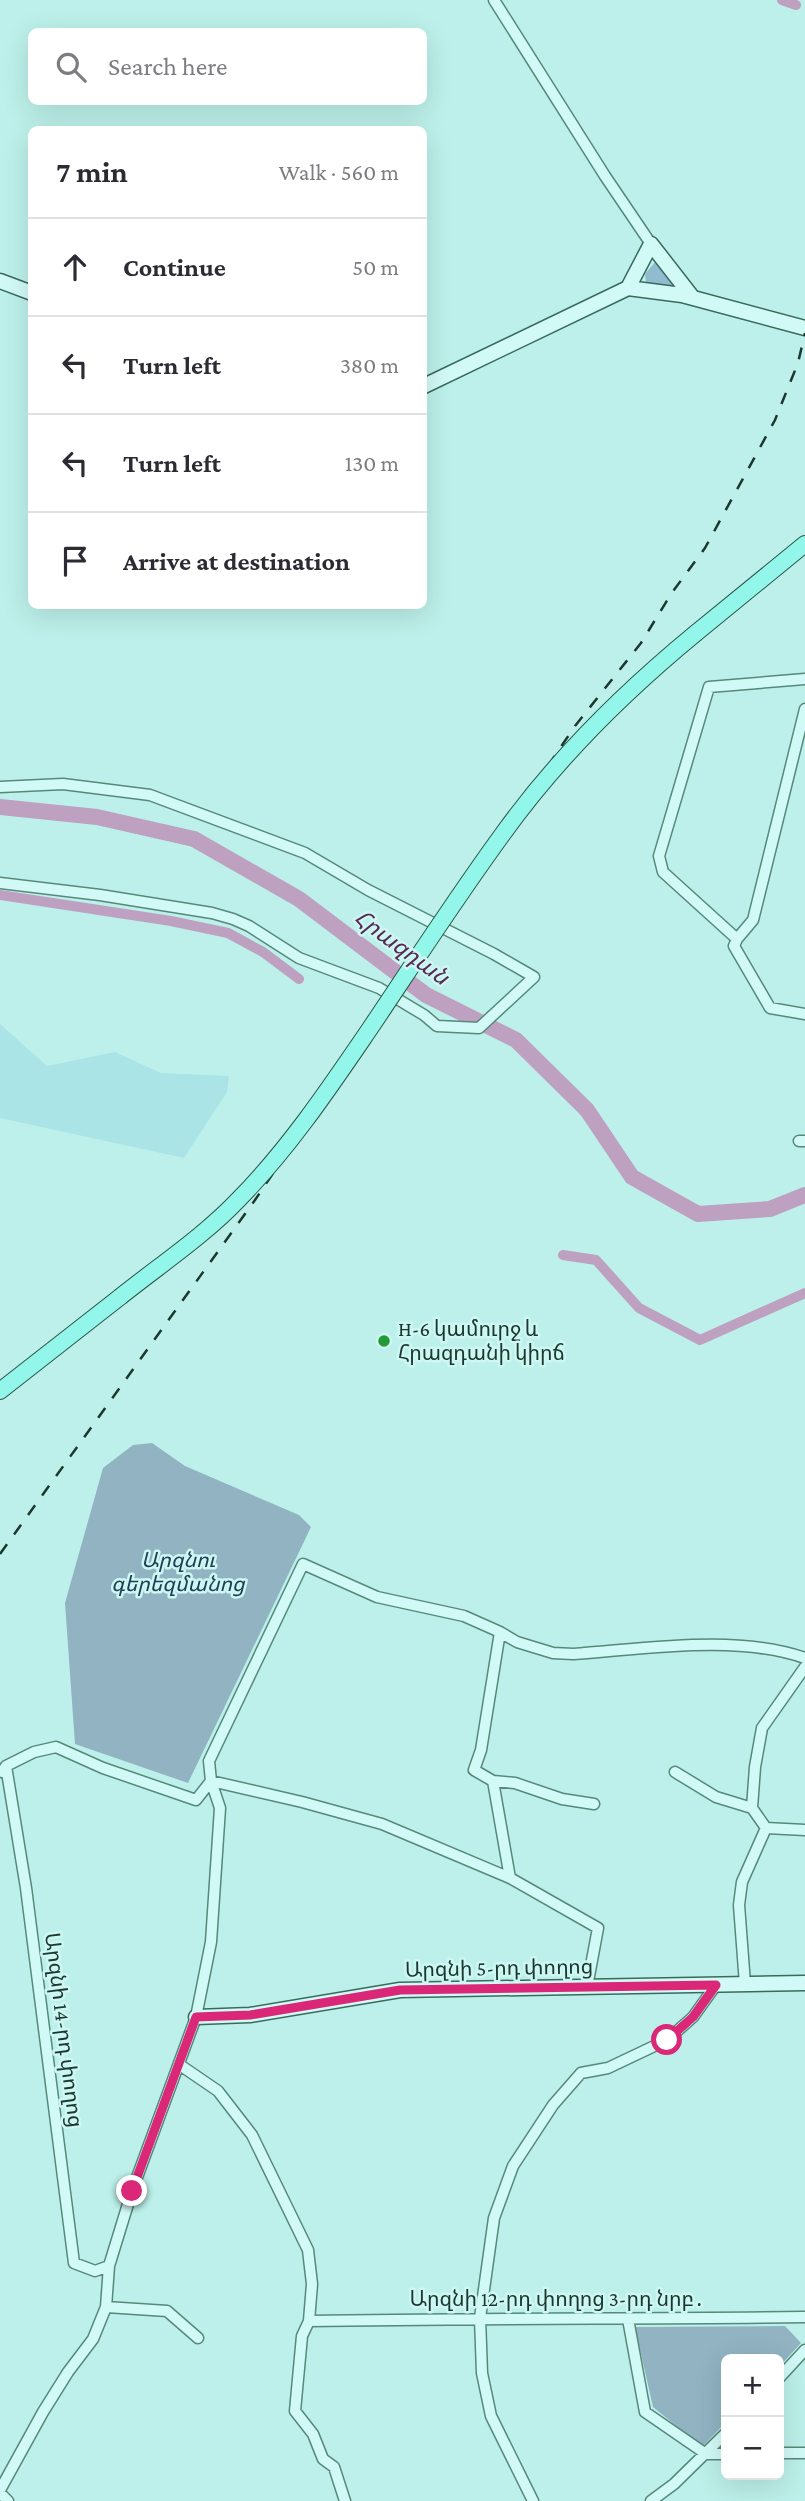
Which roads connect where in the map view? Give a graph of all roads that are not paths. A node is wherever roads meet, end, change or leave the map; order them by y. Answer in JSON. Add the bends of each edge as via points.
{"nodes":[{"id":1,"x":494,"y":0,"type":"edge"},
{"id":2,"x":651,"y":244,"type":"junction"},
{"id":3,"x":0,"y":281,"type":"edge"},
{"id":4,"x":628,"y":288,"type":"junction"},
{"id":5,"x":28,"y":292,"type":"edge"},
{"id":6,"x":693,"y":298,"type":"junction"},
{"id":7,"x":802,"y":327,"type":"edge"},
{"id":8,"x":427,"y":385,"type":"edge"},
{"id":9,"x":805,"y":544,"type":"edge"},
{"id":10,"x":805,"y":679,"type":"edge"},
{"id":11,"x":805,"y":709,"type":"edge"},
{"id":12,"x":0,"y":787,"type":"edge"},
{"id":13,"x":0,"y":883,"type":"edge"},
{"id":14,"x":737,"y":939,"type":"junction"},
{"id":15,"x":805,"y":1014,"type":"edge"},
{"id":16,"x":0,"y":1391,"type":"edge"},
{"id":17,"x":500,"y":1632,"type":"junction"},
{"id":18,"x":805,"y":1658,"type":"edge"},
{"id":19,"x":805,"y":1667,"type":"edge"},
{"id":20,"x":3,"y":1770,"type":"edge"},
{"id":21,"x":675,"y":1772,"type":"dead end"},
{"id":22,"x":493,"y":1781,"type":"junction"},
{"id":23,"x":211,"y":1782,"type":"junction"},
{"id":24,"x":594,"y":1804,"type":"dead end"},
{"id":25,"x":752,"y":1808,"type":"junction"},
{"id":26,"x":766,"y":1828,"type":"junction"},
{"id":27,"x":805,"y":1830,"type":"edge"},
{"id":28,"x":510,"y":1878,"type":"junction"},
{"id":29,"x":805,"y":1983,"type":"edge"},
{"id":30,"x":745,"y":1984,"type":"junction"},
{"id":31,"x":716,"y":1985,"type":"junction"},
{"id":32,"x":587,"y":1987,"type":"junction"},
{"id":33,"x":196,"y":2017,"type":"junction"},
{"id":34,"x":180,"y":2065,"type":"junction"},
{"id":35,"x":109,"y":2266,"type":"junction"},
{"id":36,"x":106,"y":2308,"type":"junction"},
{"id":37,"x":805,"y":2317,"type":"edge"},
{"id":38,"x":480,"y":2318,"type":"junction"},
{"id":39,"x":628,"y":2319,"type":"junction"},
{"id":40,"x":309,"y":2321,"type":"junction"},
{"id":41,"x":198,"y":2338,"type":"dead end"},
{"id":42,"x":805,"y":2350,"type":"edge"},
{"id":43,"x":784,"y":2373,"type":"edge"},
{"id":44,"x":721,"y":2438,"type":"edge"},
{"id":45,"x":784,"y":2453,"type":"edge"},
{"id":46,"x":805,"y":2453,"type":"edge"},
{"id":47,"x":706,"y":2454,"type":"junction"},
{"id":48,"x":721,"y":2454,"type":"edge"},
{"id":49,"x":0,"y":2491,"type":"edge"},
{"id":50,"x":8,"y":2501,"type":"edge"},
{"id":51,"x":345,"y":2501,"type":"edge"},
{"id":52,"x":533,"y":2501,"type":"edge"},
{"id":53,"x":652,"y":2501,"type":"edge"}],
"edges":[{"from":1,"to":2,"type":"street"},
{"from":2,"to":4,"type":"street"},
{"from":2,"to":6,"type":"street"},
{"from":3,"to":5,"type":"street"},
{"from":4,"to":6,"type":"street"},
{"from":4,"to":8,"type":"street"},
{"from":6,"to":7,"type":"street"},
{"from":9,"to":16,"type":"main road","bridge":true,"via":[[649,671],[541,784],[318,1106],[239,1200]]},
{"from":10,"to":14,"type":"street","via":[[709,687],[659,856],[663,872]]},
{"from":11,"to":14,"type":"street","via":[[753,920]]},
{"from":12,"to":13,"type":"street","via":[[63,784],[150,795],[305,853],[534,977],[479,1028],[437,1026],[379,988],[299,958],[233,919]]},
{"from":14,"to":15,"type":"street","via":[[734,946],[770,1008]]},
{"from":17,"to":18,"type":"street","via":[[553,1653],[716,1644]]},
{"from":17,"to":22,"type":"street","via":[[474,1770]]},
{"from":17,"to":23,"type":"street","via":[[464,1616],[377,1597],[303,1564],[209,1761]]},
{"from":19,"to":25,"type":"street","via":[[762,1728]]},
{"from":20,"to":23,"type":"street","via":[[34,1752],[56,1747],[196,1800]]},
{"from":20,"to":35,"type":"street","name":"Արզնի 14-րդ փողոց","via":[[26,1888],[74,2263],[95,2271]]},
{"from":21,"to":25,"type":"street","via":[[716,1797]]},
{"from":22,"to":24,"type":"street"},
{"from":22,"to":28,"type":"street"},
{"from":23,"to":28,"type":"street","via":[[382,1824]]},
{"from":23,"to":33,"type":"street","via":[[220,1808],[217,1876],[211,1942]]},
{"from":25,"to":26,"type":"street"},
{"from":26,"to":27,"type":"street"},
{"from":26,"to":30,"type":"street","via":[[742,1882],[739,1905]]},
{"from":28,"to":32,"type":"street","via":[[598,1928]]},
{"from":29,"to":30,"type":"street","name":"Արզնի 5-րդ փողոց"},
{"from":30,"to":31,"type":"street","name":"Արզնի 5-րդ փողոց"},
{"from":31,"to":32,"type":"street","name":"Արզնի 5-րդ փողոց"},
{"from":31,"to":38,"type":"street","via":[[693,2017],[667,2040],[607,2068],[581,2073],[552,2105],[513,2166],[494,2218]]},
{"from":32,"to":33,"type":"street","name":"Արզնի 5-րդ փողոց","via":[[400,1990],[250,2015]]},
{"from":33,"to":34,"type":"street"},
{"from":34,"to":35,"type":"street"},
{"from":34,"to":40,"type":"street","via":[[218,2091],[260,2150],[308,2250],[312,2284]]},
{"from":35,"to":36,"type":"street"},
{"from":36,"to":41,"type":"street","via":[[167,2311]]},
{"from":36,"to":49,"type":"street","via":[[93,2339],[55,2392]]},
{"from":37,"to":39,"type":"street","name":"Արզնի 12-րդ փողոց 3-րդ նրբ․"},
{"from":38,"to":39,"type":"street","name":"Արզնի 12-րդ փողոց 3-րդ նրբ․"},
{"from":38,"to":40,"type":"street","name":"Արզնի 12-րդ փողոց 3-րդ նրբ․"},
{"from":38,"to":52,"type":"street","via":[[482,2373],[491,2416]]},
{"from":39,"to":47,"type":"street","via":[[645,2412]]},
{"from":40,"to":51,"type":"street","via":[[302,2336],[295,2411],[313,2434],[323,2459],[334,2467]]},
{"from":42,"to":43,"type":"street"},
{"from":44,"to":47,"type":"street"},
{"from":45,"to":46,"type":"street"},
{"from":47,"to":48,"type":"street"},
{"from":47,"to":53,"type":"street"},
{"from":49,"to":50,"type":"street"}]}
